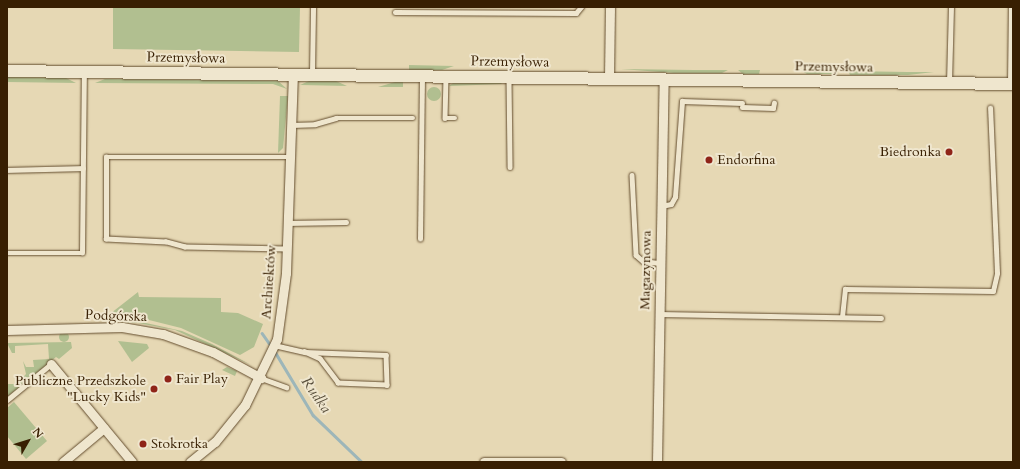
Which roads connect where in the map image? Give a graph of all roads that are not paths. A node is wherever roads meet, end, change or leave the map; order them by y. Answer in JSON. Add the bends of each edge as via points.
{"nodes":[{"id":1,"x":313,"y":7,"type":"edge"},
{"id":2,"x":581,"y":7,"type":"edge"},
{"id":3,"x":610,"y":7,"type":"edge"},
{"id":4,"x":950,"y":7,"type":"edge"},
{"id":5,"x":1011,"y":7,"type":"edge"},
{"id":6,"x":395,"y":12,"type":"dead end"},
{"id":7,"x":7,"y":71,"type":"edge"},
{"id":8,"x":84,"y":72,"type":"junction"},
{"id":9,"x":293,"y":75,"type":"junction"},
{"id":10,"x":312,"y":75,"type":"junction"},
{"id":11,"x":422,"y":76,"type":"junction"},
{"id":12,"x":446,"y":76,"type":"junction"},
{"id":13,"x":509,"y":77,"type":"junction"},
{"id":14,"x":610,"y":78,"type":"junction"},
{"id":15,"x":664,"y":79,"type":"junction"},
{"id":16,"x":949,"y":83,"type":"junction"},
{"id":17,"x":1012,"y":84,"type":"edge"},
{"id":18,"x":774,"y":103,"type":"dead end"},
{"id":19,"x":990,"y":108,"type":"dead end"},
{"id":20,"x":413,"y":118,"type":"dead end"},
{"id":21,"x":455,"y":118,"type":"dead end"},
{"id":22,"x":290,"y":125,"type":"junction"},
{"id":23,"x":288,"y":157,"type":"junction"},
{"id":24,"x":510,"y":167,"type":"dead end"},
{"id":25,"x":83,"y":168,"type":"junction"},
{"id":26,"x":7,"y":170,"type":"edge"},
{"id":27,"x":632,"y":175,"type":"dead end"},
{"id":28,"x":661,"y":206,"type":"junction"},
{"id":29,"x":346,"y":222,"type":"dead end"},
{"id":30,"x":286,"y":223,"type":"junction"},
{"id":31,"x":420,"y":239,"type":"dead end"},
{"id":32,"x":286,"y":249,"type":"junction"},
{"id":33,"x":7,"y":253,"type":"edge"},
{"id":34,"x":660,"y":263,"type":"junction"},
{"id":35,"x":659,"y":314,"type":"junction"},
{"id":36,"x":842,"y":317,"type":"junction"},
{"id":37,"x":881,"y":318,"type":"dead end"},
{"id":38,"x":7,"y":330,"type":"edge"},
{"id":39,"x":276,"y":342,"type":"junction"},
{"id":40,"x":305,"y":352,"type":"junction"},
{"id":41,"x":51,"y":364,"type":"joint"},
{"id":42,"x":261,"y":378,"type":"junction"},
{"id":43,"x":286,"y":387,"type":"dead end"},
{"id":44,"x":7,"y":400,"type":"edge"},
{"id":45,"x":104,"y":428,"type":"junction"},
{"id":46,"x":63,"y":462,"type":"edge"},
{"id":47,"x":132,"y":462,"type":"edge"},
{"id":48,"x":190,"y":462,"type":"edge"},
{"id":49,"x":484,"y":462,"type":"edge"},
{"id":50,"x":561,"y":462,"type":"edge"},
{"id":51,"x":657,"y":462,"type":"edge"}],
"edges":[{"from":1,"to":10,"type":"lane"},
{"from":2,"to":6,"type":"lane","via":[[576,13]]},
{"from":3,"to":14,"type":"street"},
{"from":4,"to":16,"type":"lane"},
{"from":5,"to":17,"type":"lane"},
{"from":7,"to":8,"type":"street","name":"Przemysłowa"},
{"from":8,"to":9,"type":"street","name":"Przemysłowa"},
{"from":8,"to":25,"type":"lane"},
{"from":9,"to":10,"type":"street","name":"Przemysłowa"},
{"from":9,"to":22,"type":"street","name":"Architektów"},
{"from":10,"to":11,"type":"street","name":"Przemysłowa"},
{"from":11,"to":12,"type":"street","name":"Przemysłowa"},
{"from":11,"to":31,"type":"lane"},
{"from":12,"to":13,"type":"street","name":"Przemysłowa"},
{"from":12,"to":21,"type":"lane","via":[[445,118]]},
{"from":13,"to":14,"type":"street","name":"Przemysłowa"},
{"from":13,"to":24,"type":"lane"},
{"from":14,"to":15,"type":"street","name":"Przemysłowa"},
{"from":15,"to":16,"type":"street","name":"Przemysłowa"},
{"from":15,"to":28,"type":"street","name":"Magazynowa"},
{"from":16,"to":17,"type":"street","name":"Przemysłowa"},
{"from":18,"to":28,"type":"lane","via":[[773,108],[682,101],[675,197],[671,204]]},
{"from":19,"to":36,"type":"lane","via":[[997,273],[993,291],[845,290]]},
{"from":20,"to":22,"type":"lane","via":[[336,118],[315,124]]},
{"from":22,"to":23,"type":"street","name":"Architektów"},
{"from":23,"to":30,"type":"street","name":"Architektów"},
{"from":23,"to":32,"type":"lane","via":[[106,157],[106,240],[166,242],[185,247]]},
{"from":25,"to":26,"type":"lane"},
{"from":25,"to":33,"type":"lane","via":[[82,253]]},
{"from":27,"to":34,"type":"lane","via":[[636,255],[643,262]]},
{"from":28,"to":34,"type":"street","name":"Magazynowa"},
{"from":29,"to":30,"type":"lane"},
{"from":30,"to":32,"type":"street","name":"Architektów"},
{"from":32,"to":39,"type":"street","name":"Architektów","via":[[284,296]]},
{"from":34,"to":35,"type":"street","name":"Magazynowa"},
{"from":35,"to":36,"type":"lane"},
{"from":35,"to":51,"type":"street","name":"Magazynowa"},
{"from":36,"to":37,"type":"lane"},
{"from":38,"to":42,"type":"street","name":"Podgórska","via":[[122,328],[163,334],[213,352]]},
{"from":39,"to":40,"type":"lane"},
{"from":39,"to":42,"type":"street","name":"Architektów"},
{"from":40,"to":40,"type":"lane","via":[[386,355],[387,385],[338,383],[320,359]]},
{"from":41,"to":44,"type":"lane"},
{"from":41,"to":45,"type":"street"},
{"from":42,"to":43,"type":"lane"},
{"from":42,"to":48,"type":"street","name":"Architektów","via":[[231,423]]},
{"from":45,"to":46,"type":"street"},
{"from":45,"to":47,"type":"street"},
{"from":49,"to":50,"type":"street"}]}
